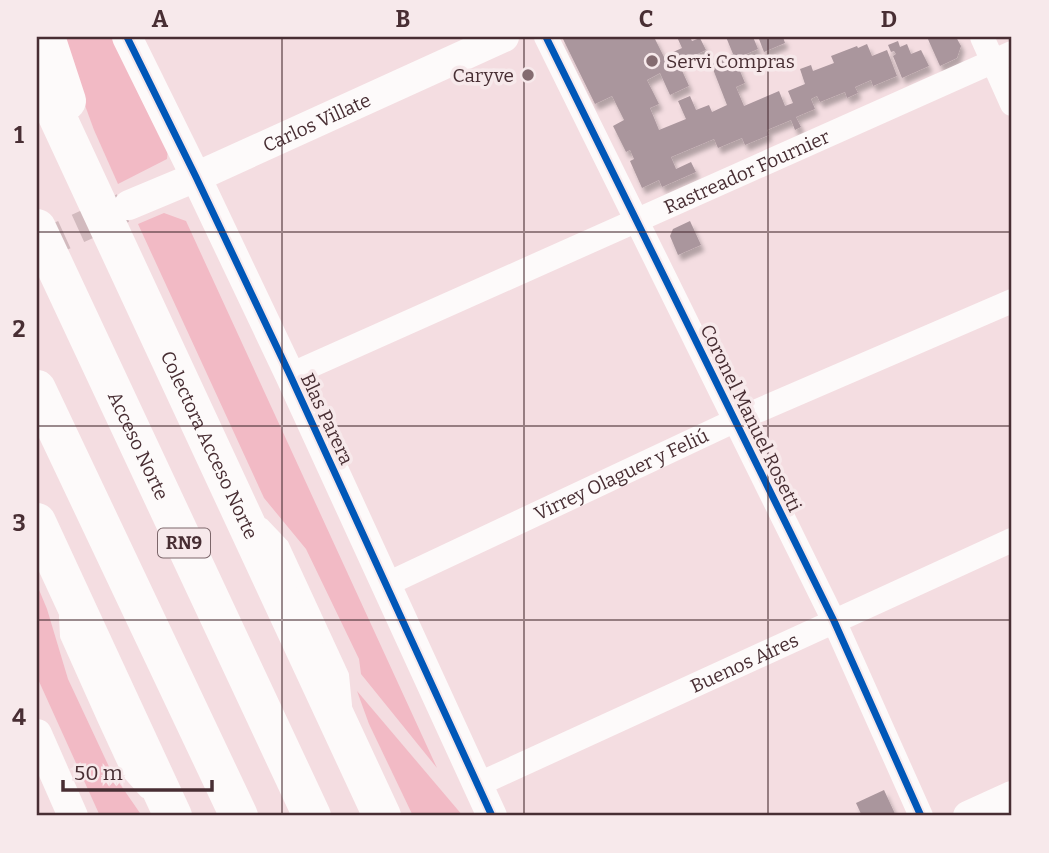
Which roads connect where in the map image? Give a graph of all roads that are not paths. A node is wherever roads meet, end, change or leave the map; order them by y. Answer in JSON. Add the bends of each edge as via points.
{"nodes":[{"id":1,"x":46,"y":37,"type":"edge"},
{"id":2,"x":127,"y":37,"type":"edge"},
{"id":3,"x":504,"y":37,"type":"edge"},
{"id":4,"x":546,"y":37,"type":"edge"},
{"id":5,"x":982,"y":37,"type":"edge"},
{"id":6,"x":1003,"y":57,"type":"edge"},
{"id":7,"x":37,"y":73,"type":"edge"},
{"id":8,"x":1012,"y":104,"type":"edge"},
{"id":9,"x":196,"y":177,"type":"junction"},
{"id":10,"x":113,"y":203,"type":"junction"},
{"id":11,"x":636,"y":219,"type":"junction"},
{"id":12,"x":37,"y":229,"type":"edge"},
{"id":13,"x":1012,"y":301,"type":"edge"},
{"id":14,"x":289,"y":376,"type":"junction"},
{"id":15,"x":37,"y":388,"type":"edge"},
{"id":16,"x":734,"y":422,"type":"junction"},
{"id":17,"x":37,"y":522,"type":"edge"},
{"id":18,"x":1012,"y":540,"type":"edge"},
{"id":19,"x":385,"y":585,"type":"junction"},
{"id":20,"x":834,"y":621,"type":"junction"},
{"id":21,"x":38,"y":739,"type":"edge"},
{"id":22,"x":477,"y":785,"type":"junction"},
{"id":23,"x":1012,"y":796,"type":"edge"},
{"id":24,"x":73,"y":816,"type":"edge"},
{"id":25,"x":171,"y":816,"type":"edge"},
{"id":26,"x":239,"y":816,"type":"edge"},
{"id":27,"x":312,"y":816,"type":"edge"},
{"id":28,"x":382,"y":816,"type":"edge"},
{"id":29,"x":492,"y":816,"type":"edge"},
{"id":30,"x":921,"y":816,"type":"edge"},
{"id":31,"x":968,"y":816,"type":"edge"}],
"edges":[{"from":1,"to":10,"type":"highway"},
{"from":2,"to":9,"type":"street","name":"Blas Parera"},
{"from":3,"to":9,"type":"street","name":"Carlos Villate"},
{"from":4,"to":11,"type":"street","name":"Coronel Manuel Rosetti"},
{"from":5,"to":6,"type":"street"},
{"from":6,"to":8,"type":"street"},
{"from":6,"to":11,"type":"street","name":"Rastreador Fournier"},
{"from":7,"to":10,"type":"highway","name":"Colectora Acceso Norte"},
{"from":9,"to":10,"type":"street","name":"Carlos Villate"},
{"from":9,"to":14,"type":"street","name":"Blas Parera"},
{"from":10,"to":28,"type":"highway","name":"Colectora Acceso Norte","via":[[118,247]]},
{"from":11,"to":14,"type":"street","name":"Rastreador Fournier"},
{"from":11,"to":16,"type":"street","name":"Coronel Manuel Rosetti"},
{"from":12,"to":27,"type":"highway","name":"Acceso Norte","number":"RN9"},
{"from":13,"to":16,"type":"street","name":"Virrey Olaguer y Feliú"},
{"from":14,"to":19,"type":"street","name":"Blas Parera"},
{"from":15,"to":26,"type":"highway"},
{"from":16,"to":19,"type":"street","name":"Virrey Olaguer y Feliú"},
{"from":16,"to":20,"type":"street","name":"Coronel Manuel Rosetti"},
{"from":17,"to":25,"type":"highway"},
{"from":18,"to":20,"type":"street","name":"Buenos Aires"},
{"from":19,"to":22,"type":"street","name":"Blas Parera"},
{"from":20,"to":22,"type":"street","name":"Buenos Aires"},
{"from":20,"to":30,"type":"street","name":"Coronel Manuel Rosetti"},
{"from":21,"to":24,"type":"street"},
{"from":22,"to":29,"type":"street","name":"Blas Parera"},
{"from":23,"to":31,"type":"street"}]}
